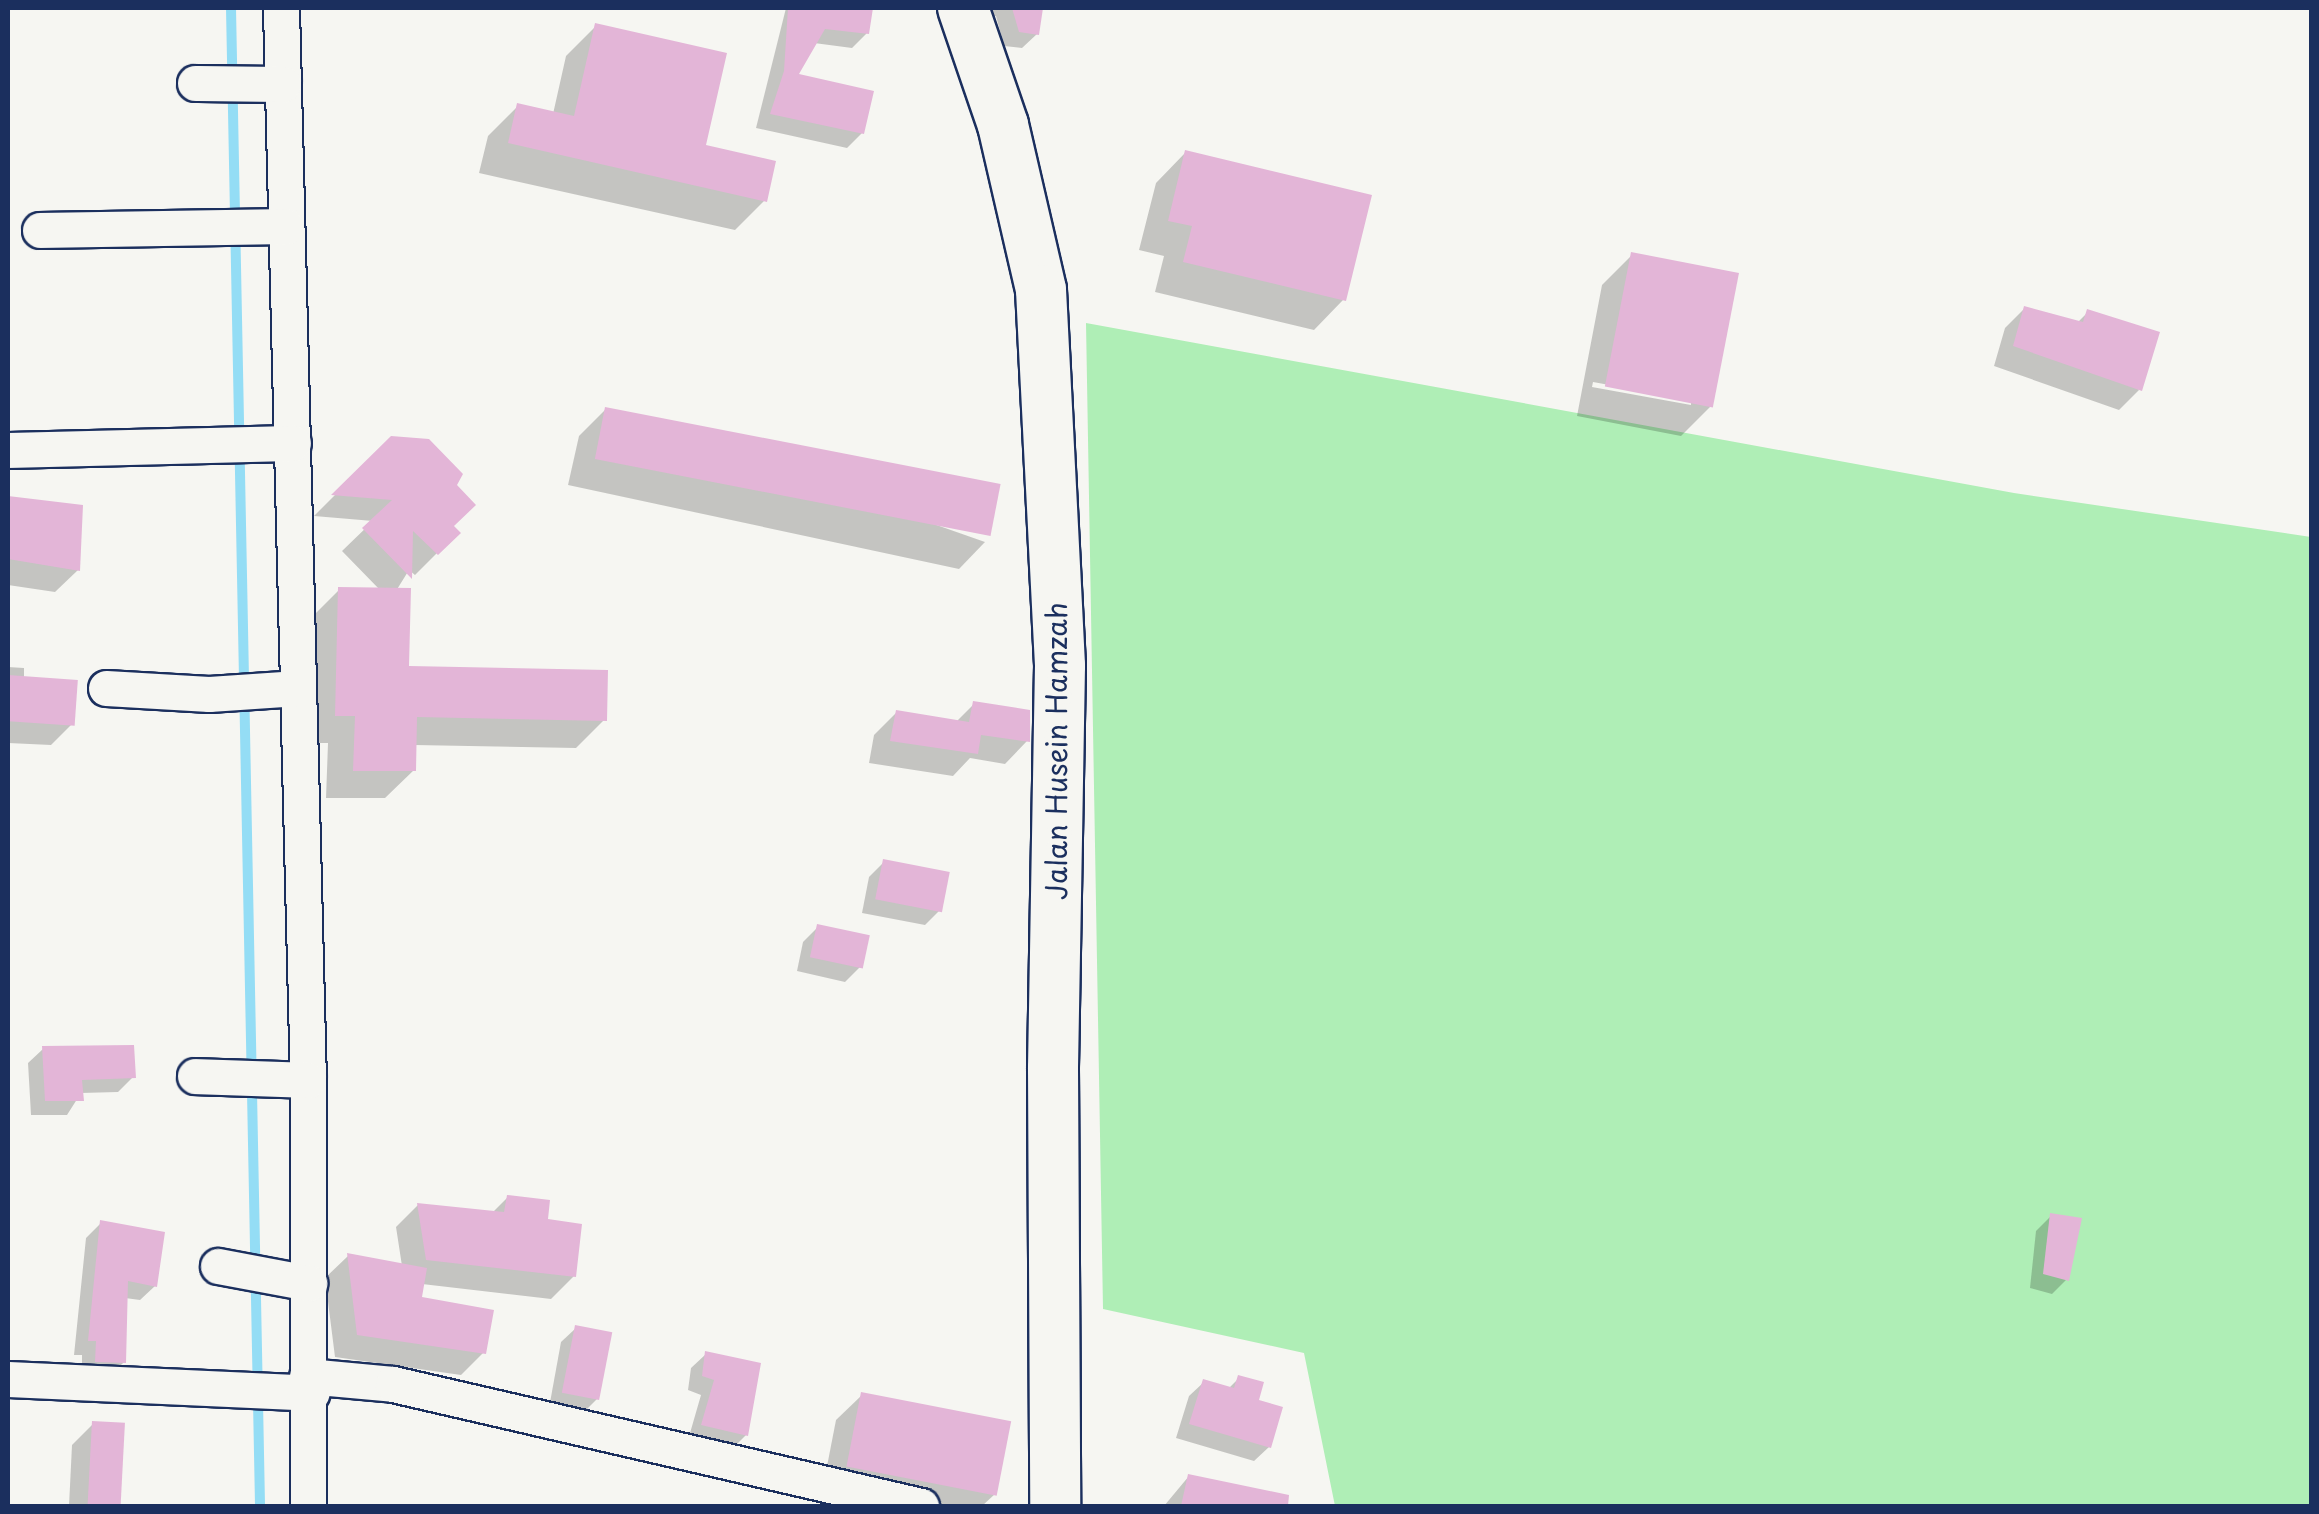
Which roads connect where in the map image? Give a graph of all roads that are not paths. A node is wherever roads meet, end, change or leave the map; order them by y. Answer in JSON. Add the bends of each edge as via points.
{"nodes":[{"id":1,"x":281,"y":8,"type":"edge"},
{"id":2,"x":963,"y":8,"type":"edge"},
{"id":3,"x":195,"y":82,"type":"dead end"},
{"id":4,"x":270,"y":83,"type":"junction"},
{"id":5,"x":278,"y":225,"type":"junction"},
{"id":6,"x":40,"y":230,"type":"dead end"},
{"id":7,"x":279,"y":444,"type":"junction"},
{"id":8,"x":8,"y":450,"type":"edge"},
{"id":9,"x":106,"y":688,"type":"dead end"},
{"id":10,"x":288,"y":689,"type":"junction"},
{"id":11,"x":205,"y":1076,"type":"dead end"},
{"id":12,"x":301,"y":1080,"type":"junction"},
{"id":13,"x":230,"y":1268,"type":"dead end"},
{"id":14,"x":304,"y":1282,"type":"junction"},
{"id":15,"x":8,"y":1379,"type":"edge"},
{"id":16,"x":304,"y":1387,"type":"junction"},
{"id":17,"x":308,"y":1506,"type":"edge"},
{"id":18,"x":921,"y":1506,"type":"edge"},
{"id":19,"x":1055,"y":1506,"type":"edge"}],
"edges":[{"from":1,"to":4,"type":"street"},
{"from":2,"to":19,"type":"street","name":"Jalan Husein Hamzah","via":[[1004,125],[1041,290],[1060,666],[1052,1069]]},
{"from":3,"to":4,"type":"street"},
{"from":4,"to":5,"type":"street"},
{"from":5,"to":6,"type":"street"},
{"from":5,"to":7,"type":"street"},
{"from":7,"to":8,"type":"street"},
{"from":7,"to":10,"type":"street"},
{"from":9,"to":10,"type":"street","via":[[209,694]]},
{"from":10,"to":12,"type":"street"},
{"from":11,"to":12,"type":"street"},
{"from":12,"to":14,"type":"street"},
{"from":13,"to":14,"type":"street"},
{"from":14,"to":16,"type":"street"},
{"from":15,"to":16,"type":"street"},
{"from":16,"to":17,"type":"street"},
{"from":16,"to":18,"type":"street","via":[[393,1384]]}]}
